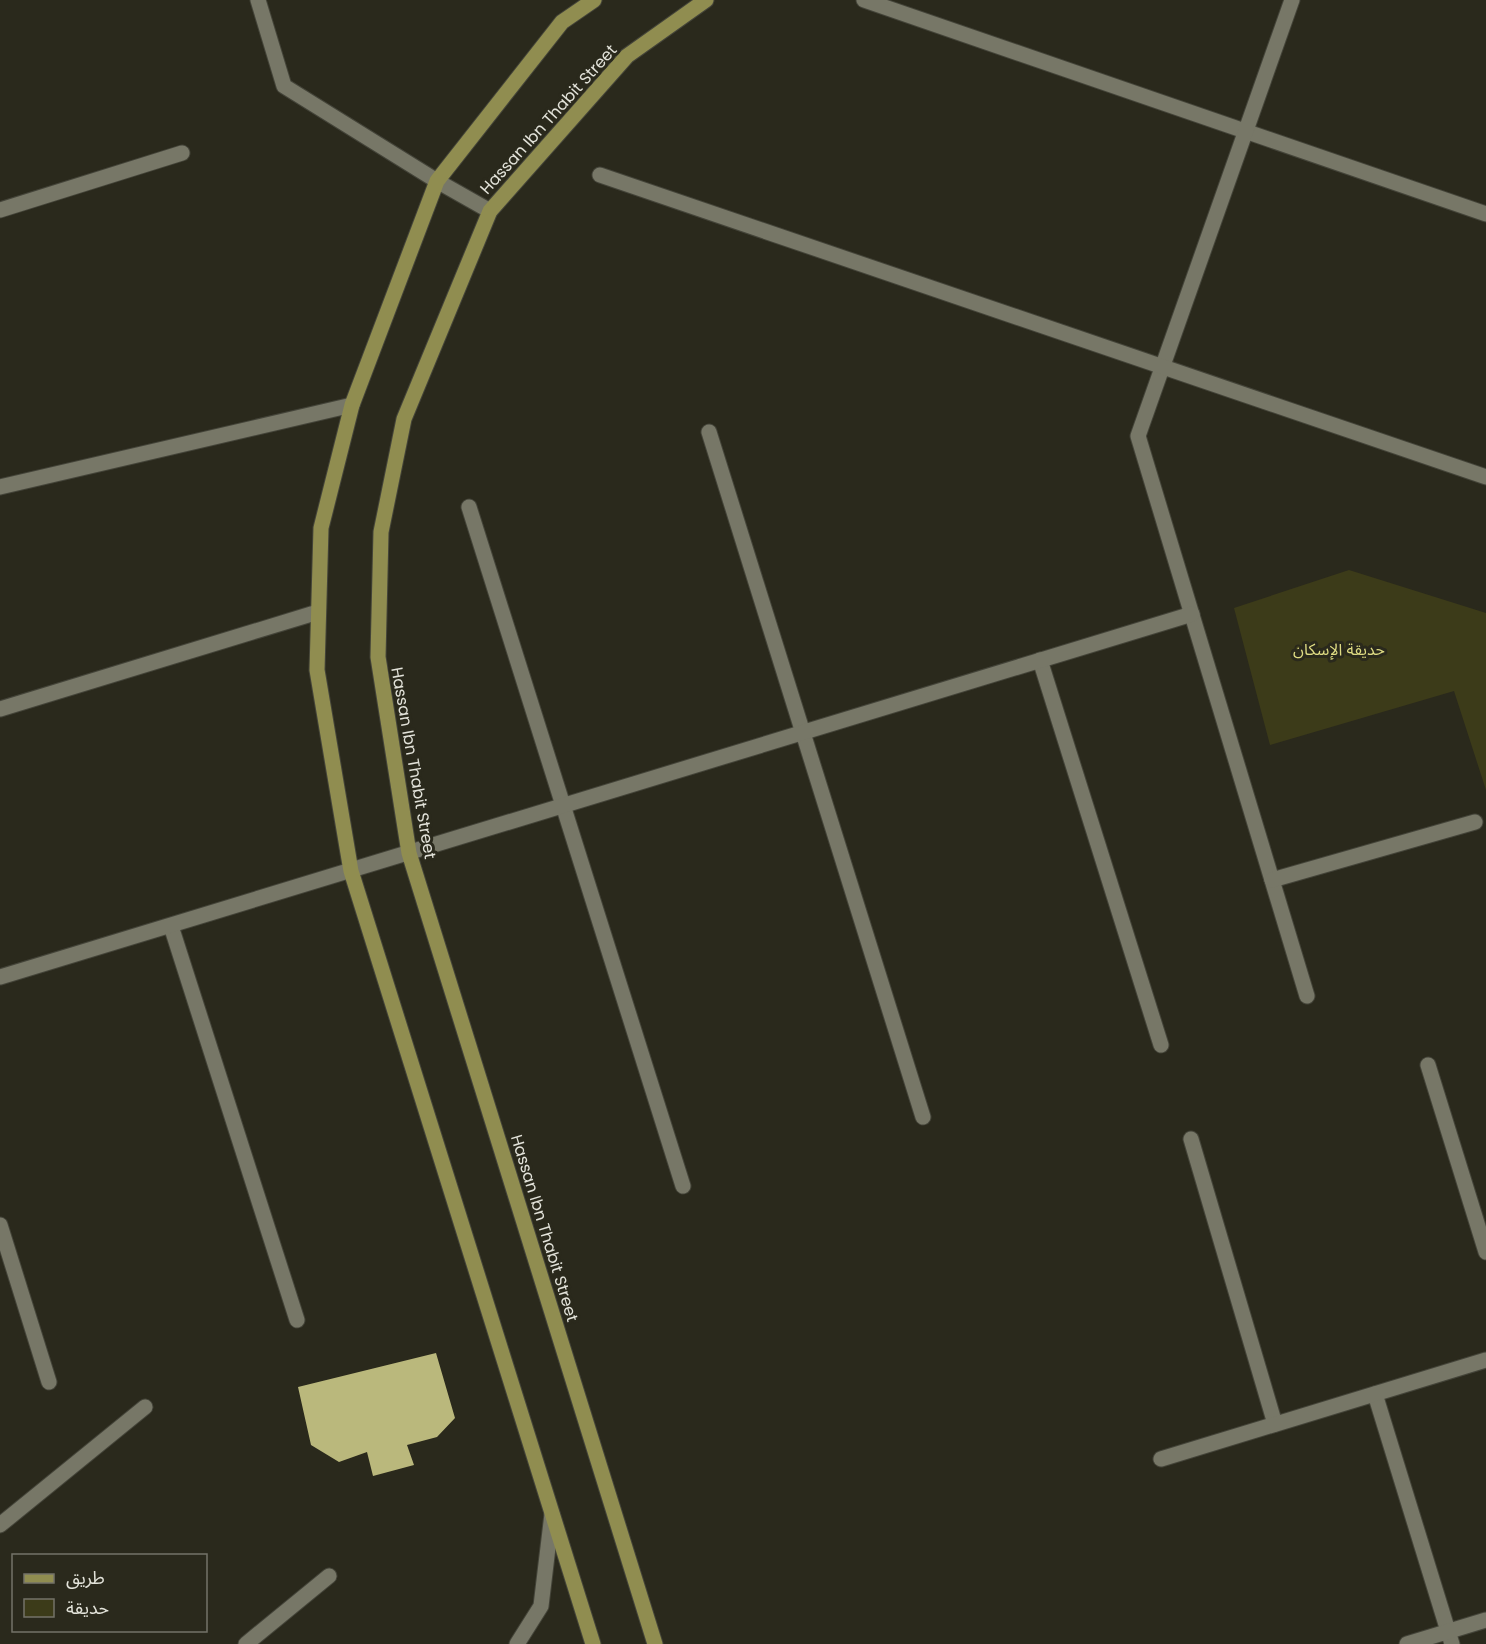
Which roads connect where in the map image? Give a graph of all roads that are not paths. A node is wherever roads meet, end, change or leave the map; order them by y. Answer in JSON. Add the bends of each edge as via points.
{"nodes":[{"id":1,"x":258,"y":0,"type":"edge"},
{"id":2,"x":594,"y":0,"type":"edge"},
{"id":3,"x":706,"y":0,"type":"edge"},
{"id":4,"x":864,"y":0,"type":"edge"},
{"id":5,"x":1292,"y":0,"type":"edge"},
{"id":6,"x":1246,"y":131,"type":"junction"},
{"id":7,"x":182,"y":153,"type":"dead end"},
{"id":8,"x":600,"y":175,"type":"dead end"},
{"id":9,"x":437,"y":181,"type":"junction"},
{"id":10,"x":0,"y":210,"type":"edge"},
{"id":11,"x":490,"y":211,"type":"junction"},
{"id":12,"x":1486,"y":214,"type":"edge"},
{"id":13,"x":1163,"y":367,"type":"junction"},
{"id":14,"x":352,"y":405,"type":"junction"},
{"id":15,"x":710,"y":432,"type":"dead end"},
{"id":16,"x":1486,"y":477,"type":"edge"},
{"id":17,"x":0,"y":487,"type":"edge"},
{"id":18,"x":469,"y":507,"type":"dead end"},
{"id":19,"x":318,"y":612,"type":"junction"},
{"id":20,"x":1192,"y":614,"type":"junction"},
{"id":21,"x":1040,"y":660,"type":"junction"},
{"id":22,"x":0,"y":709,"type":"edge"},
{"id":23,"x":803,"y":733,"type":"junction"},
{"id":24,"x":563,"y":806,"type":"junction"},
{"id":25,"x":1475,"y":822,"type":"dead end"},
{"id":26,"x":409,"y":853,"type":"junction"},
{"id":27,"x":351,"y":872,"type":"junction"},
{"id":28,"x":1272,"y":880,"type":"junction"},
{"id":29,"x":171,"y":926,"type":"junction"},
{"id":30,"x":0,"y":977,"type":"edge"},
{"id":31,"x":1307,"y":996,"type":"dead end"},
{"id":32,"x":1161,"y":1046,"type":"dead end"},
{"id":33,"x":1428,"y":1065,"type":"dead end"},
{"id":34,"x":923,"y":1117,"type":"dead end"},
{"id":35,"x":1191,"y":1139,"type":"dead end"},
{"id":36,"x":683,"y":1186,"type":"dead end"},
{"id":37,"x":0,"y":1225,"type":"edge"},
{"id":38,"x":1486,"y":1252,"type":"edge"},
{"id":39,"x":297,"y":1320,"type":"dead end"},
{"id":40,"x":1486,"y":1360,"type":"edge"},
{"id":41,"x":49,"y":1382,"type":"dead end"},
{"id":42,"x":1375,"y":1394,"type":"junction"},
{"id":43,"x":145,"y":1407,"type":"dead end"},
{"id":44,"x":1275,"y":1424,"type":"junction"},
{"id":45,"x":1161,"y":1459,"type":"dead end"},
{"id":46,"x":552,"y":1514,"type":"junction"},
{"id":47,"x":0,"y":1526,"type":"edge"},
{"id":48,"x":329,"y":1576,"type":"dead end"},
{"id":49,"x":1486,"y":1620,"type":"edge"},
{"id":50,"x":1450,"y":1638,"type":"edge"},
{"id":51,"x":246,"y":1644,"type":"edge"},
{"id":52,"x":517,"y":1644,"type":"edge"},
{"id":53,"x":593,"y":1644,"type":"edge"},
{"id":54,"x":655,"y":1644,"type":"edge"},
{"id":55,"x":1407,"y":1644,"type":"edge"}],
"edges":[{"from":1,"to":9,"type":"street","via":[[284,86]]},
{"from":2,"to":9,"type":"street","via":[[561,22]]},
{"from":3,"to":11,"type":"street","name":"Hassan Ibn Thabit Street","via":[[627,56]]},
{"from":4,"to":6,"type":"street"},
{"from":5,"to":6,"type":"street"},
{"from":6,"to":12,"type":"street"},
{"from":6,"to":13,"type":"street"},
{"from":7,"to":10,"type":"street"},
{"from":8,"to":13,"type":"street"},
{"from":9,"to":11,"type":"street"},
{"from":9,"to":14,"type":"street"},
{"from":11,"to":26,"type":"street","name":"Hassan Ibn Thabit Street","via":[[404,419],[381,532],[378,657]]},
{"from":13,"to":16,"type":"street"},
{"from":13,"to":20,"type":"street","via":[[1138,436]]},
{"from":14,"to":17,"type":"street"},
{"from":14,"to":19,"type":"street","via":[[321,528]]},
{"from":15,"to":23,"type":"street"},
{"from":18,"to":24,"type":"street"},
{"from":19,"to":22,"type":"street"},
{"from":19,"to":27,"type":"street","via":[[317,670]]},
{"from":20,"to":21,"type":"street"},
{"from":20,"to":28,"type":"street"},
{"from":21,"to":23,"type":"street"},
{"from":21,"to":32,"type":"street"},
{"from":23,"to":24,"type":"street"},
{"from":23,"to":34,"type":"street"},
{"from":24,"to":26,"type":"street"},
{"from":24,"to":36,"type":"street"},
{"from":25,"to":28,"type":"street"},
{"from":26,"to":27,"type":"street"},
{"from":26,"to":54,"type":"street","name":"Hassan Ibn Thabit Street"},
{"from":27,"to":29,"type":"street"},
{"from":27,"to":46,"type":"street"},
{"from":28,"to":31,"type":"street"},
{"from":29,"to":30,"type":"street"},
{"from":29,"to":39,"type":"street"},
{"from":33,"to":38,"type":"street"},
{"from":35,"to":44,"type":"street"},
{"from":37,"to":41,"type":"street"},
{"from":40,"to":42,"type":"street"},
{"from":42,"to":44,"type":"street"},
{"from":42,"to":50,"type":"street"},
{"from":43,"to":47,"type":"street"},
{"from":44,"to":45,"type":"street"},
{"from":46,"to":52,"type":"street","via":[[541,1606]]},
{"from":46,"to":53,"type":"street"},
{"from":48,"to":51,"type":"street"},
{"from":49,"to":50,"type":"street"},
{"from":50,"to":55,"type":"street"}]}
